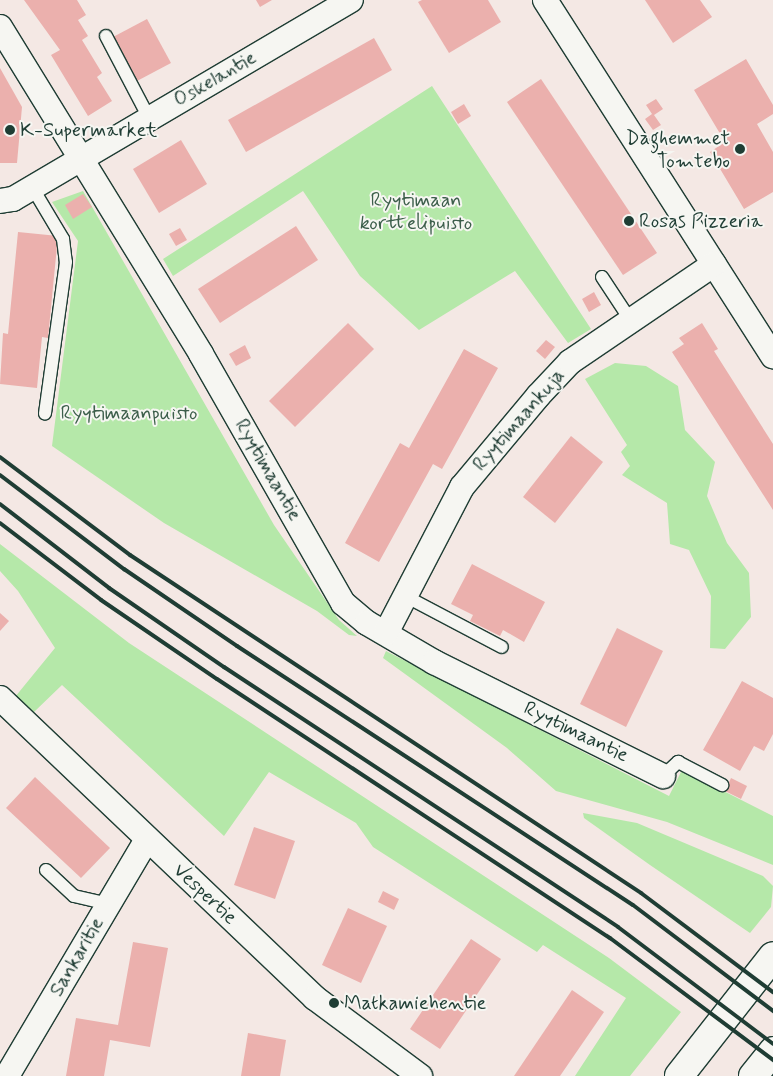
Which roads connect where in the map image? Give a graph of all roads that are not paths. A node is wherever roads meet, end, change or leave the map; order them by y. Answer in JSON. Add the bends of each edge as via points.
{"nodes":[{"id":1,"x":352,"y":0,"type":"edge"},
{"id":2,"x":545,"y":0,"type":"edge"},
{"id":3,"x":0,"y":27,"type":"edge"},
{"id":4,"x":106,"y":36,"type":"dead end"},
{"id":5,"x":149,"y":118,"type":"junction"},
{"id":6,"x":79,"y":159,"type":"junction"},
{"id":7,"x":32,"y":187,"type":"junction"},
{"id":8,"x":0,"y":201,"type":"edge"},
{"id":9,"x":714,"y":264,"type":"junction"},
{"id":10,"x":602,"y":277,"type":"dead end"},
{"id":11,"x":631,"y":321,"type":"junction"},
{"id":12,"x":773,"y":356,"type":"edge"},
{"id":13,"x":45,"y":414,"type":"dead end"},
{"id":14,"x":407,"y":597,"type":"junction"},
{"id":15,"x":386,"y":633,"type":"junction"},
{"id":16,"x":502,"y":647,"type":"dead end"},
{"id":17,"x":0,"y":698,"type":"edge"},
{"id":18,"x":663,"y":776,"type":"joint"},
{"id":19,"x":722,"y":784,"type":"dead end"},
{"id":20,"x":147,"y":839,"type":"junction"},
{"id":21,"x":46,"y":870,"type":"dead end"},
{"id":22,"x":108,"y":904,"type":"junction"},
{"id":23,"x":773,"y":956,"type":"edge"},
{"id":24,"x":773,"y":1051,"type":"edge"},
{"id":25,"x":7,"y":1076,"type":"edge"},
{"id":26,"x":420,"y":1076,"type":"edge"},
{"id":27,"x":679,"y":1076,"type":"edge"},
{"id":28,"x":753,"y":1076,"type":"edge"}],
"edges":[{"from":1,"to":5,"type":"street","name":"Oskelantie"},
{"from":2,"to":9,"type":"street"},
{"from":3,"to":6,"type":"street","name":"Ryytimaantie"},
{"from":4,"to":5,"type":"lane"},
{"from":5,"to":6,"type":"street","name":"Oskelantie"},
{"from":6,"to":7,"type":"street","name":"Oskelantie"},
{"from":6,"to":15,"type":"street","name":"Ryytimaantie","via":[[201,354],[343,603]]},
{"from":7,"to":8,"type":"street","name":"Oskelantie","via":[[13,199]]},
{"from":7,"to":13,"type":"lane","via":[[63,239],[66,262]]},
{"from":9,"to":11,"type":"street","name":"Ryytimaankuja"},
{"from":9,"to":12,"type":"street"},
{"from":10,"to":11,"type":"lane"},
{"from":11,"to":14,"type":"street","name":"Ryytimaankuja","via":[[570,362],[489,450],[462,487]]},
{"from":14,"to":15,"type":"street","name":"Ryytimaankuja"},
{"from":14,"to":16,"type":"lane"},
{"from":15,"to":18,"type":"street","name":"Ryytimaantie","via":[[434,662]]},
{"from":17,"to":20,"type":"street","name":"Vespertie"},
{"from":18,"to":19,"type":"lane","via":[[678,762]]},
{"from":20,"to":22,"type":"street","name":"Sankaritie"},
{"from":20,"to":26,"type":"street","name":"Vespertie","via":[[322,1004]]},
{"from":21,"to":22,"type":"lane","via":[[74,896]]},
{"from":22,"to":25,"type":"street","name":"Sankaritie"},
{"from":23,"to":27,"type":"main road"},
{"from":24,"to":28,"type":"main road"}]}
